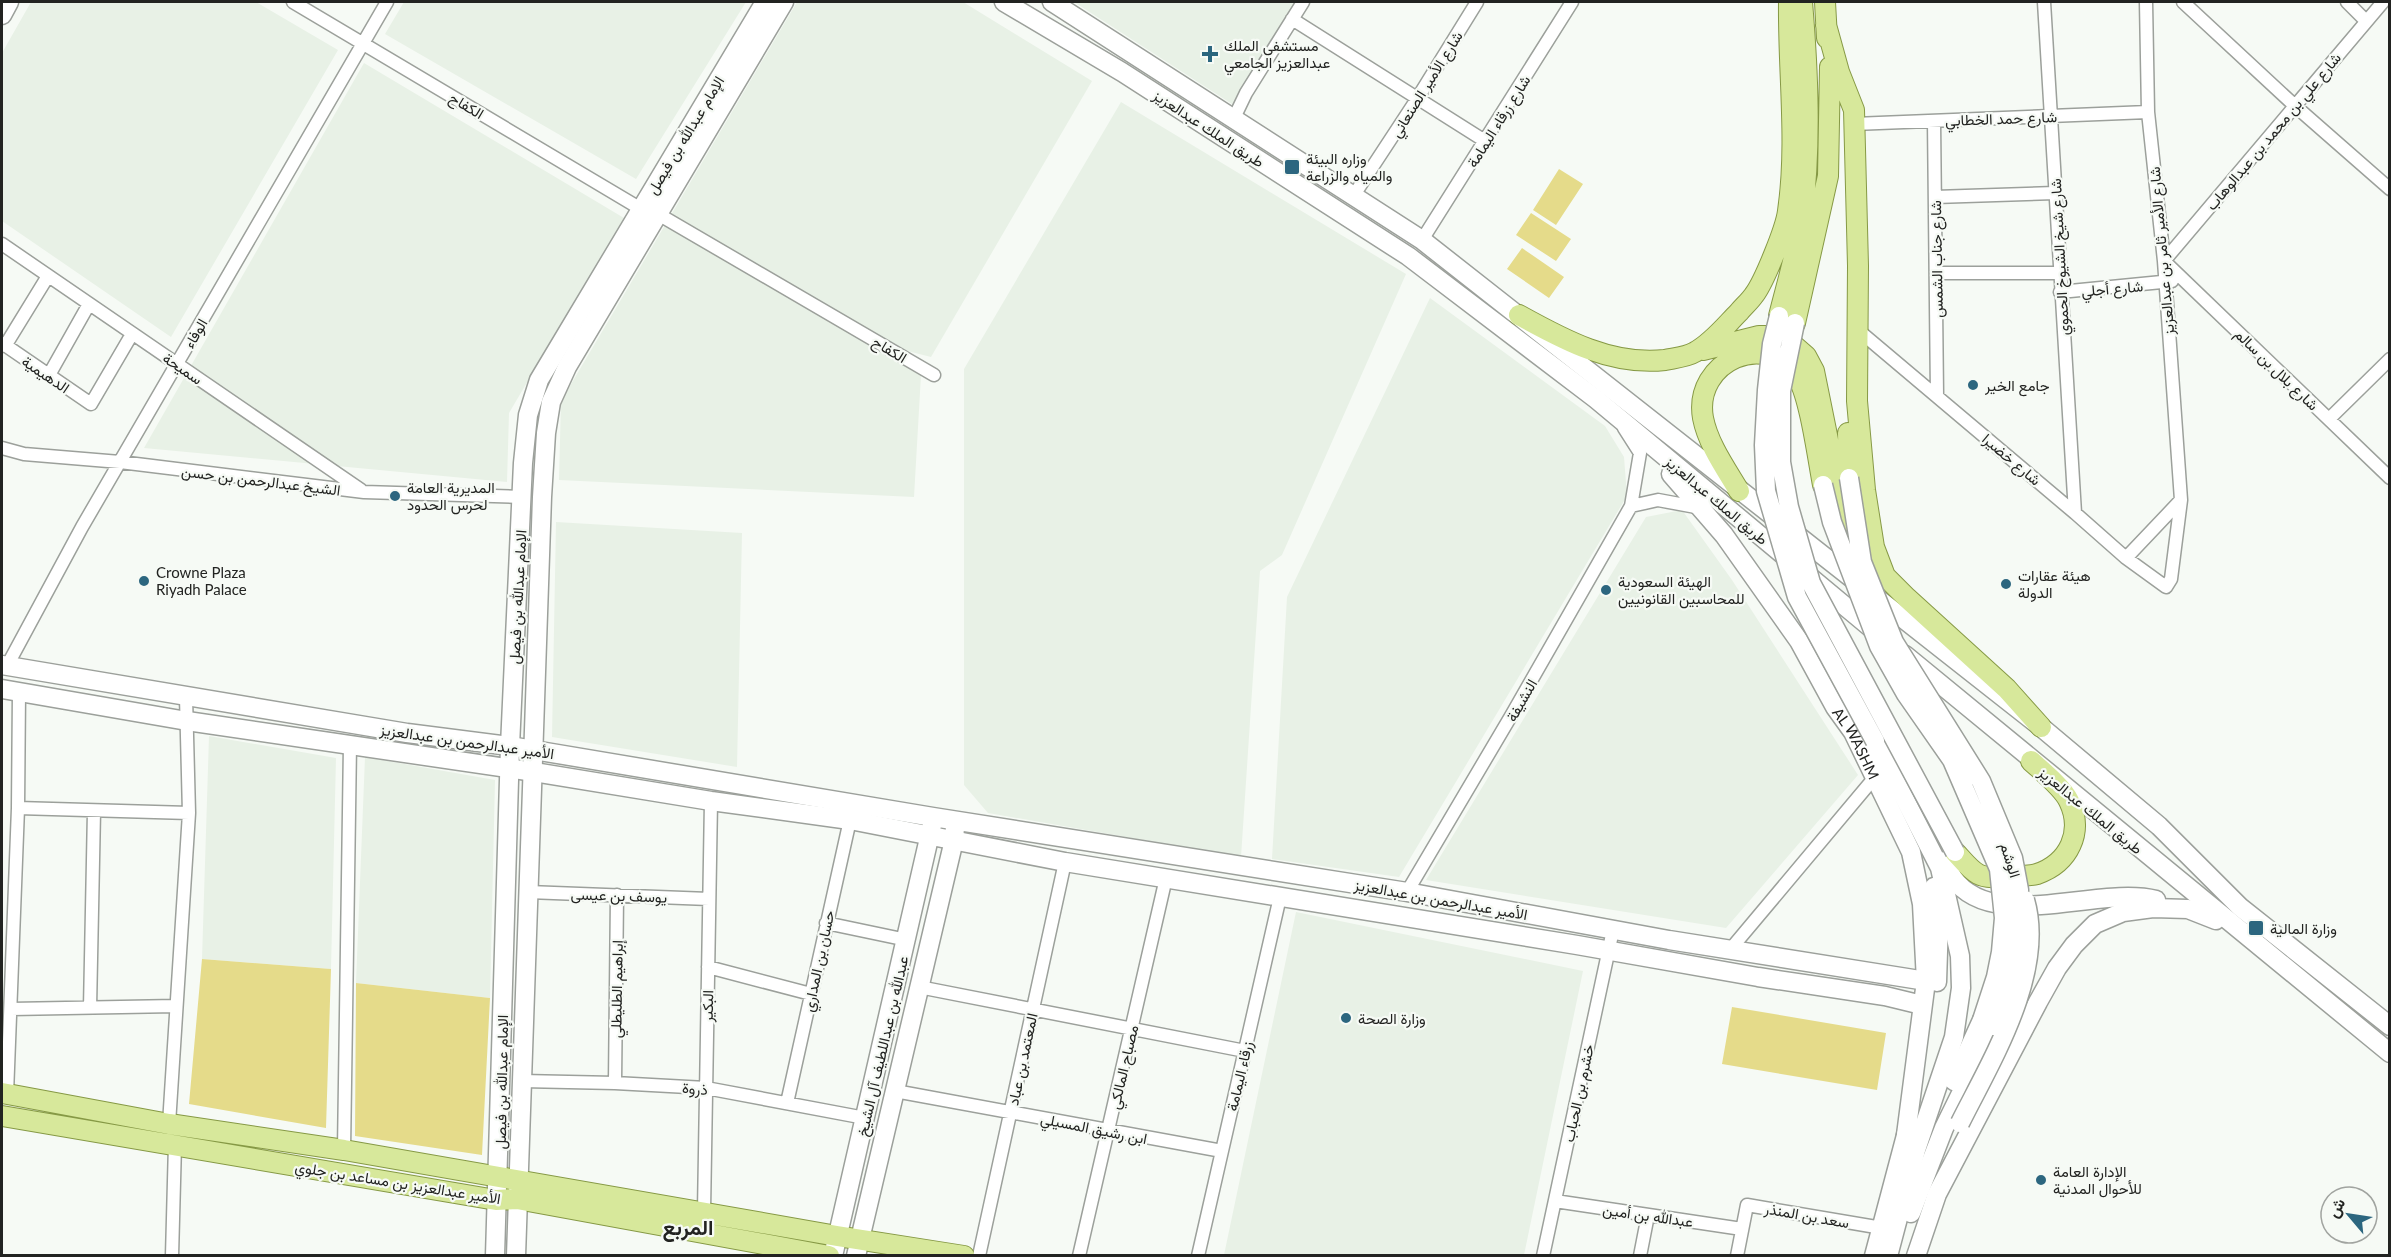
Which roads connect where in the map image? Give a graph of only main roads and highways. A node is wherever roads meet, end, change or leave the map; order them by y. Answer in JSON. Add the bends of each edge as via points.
{"nodes":[{"id":1,"x":1789,"y":2,"type":"edge"},
{"id":2,"x":1802,"y":2,"type":"edge"},
{"id":3,"x":1825,"y":2,"type":"edge"},
{"id":4,"x":1826,"y":25,"type":"junction"},
{"id":5,"x":1839,"y":72,"type":"junction"},
{"id":6,"x":1519,"y":315,"type":"road end"},
{"id":7,"x":1695,"y":352,"type":"junction"},
{"id":8,"x":1849,"y":478,"type":"road end"},
{"id":9,"x":1823,"y":485,"type":"road end"},
{"id":10,"x":1739,"y":491,"type":"road end"},
{"id":11,"x":1862,"y":562,"type":"road end"},
{"id":12,"x":2041,"y":727,"type":"road end"},
{"id":13,"x":2031,"y":761,"type":"road end"},
{"id":14,"x":1955,"y":852,"type":"road end"},
{"id":15,"x":4,"y":1094,"type":"edge"},
{"id":16,"x":2,"y":1116,"type":"edge"},
{"id":17,"x":858,"y":1247,"type":"edge"},
{"id":18,"x":829,"y":1256,"type":"edge"},
{"id":19,"x":964,"y":1256,"type":"edge"}],
"edges":[{"from":1,"to":7,"type":"main road","via":[[1794,107],[1788,214],[1755,294]]},
{"from":2,"to":4,"type":"main road","via":[[1808,114],[1805,179],[1787,320],[1828,176],[1830,64]]},
{"from":3,"to":4,"type":"main road"},
{"from":4,"to":5,"type":"main road"},
{"from":5,"to":8,"type":"main road"},
{"from":5,"to":12,"type":"main road","via":[[1854,110],[1857,401],[1874,547],[1885,576],[2007,689]]},
{"from":6,"to":7,"type":"main road","via":[[1555,335],[1626,360],[1677,358]]},
{"from":7,"to":11,"type":"main road","via":[[1759,336],[1783,336],[1806,356],[1821,399],[1845,519]]},
{"from":9,"to":10,"type":"main road","via":[[1798,379],[1779,358],[1747,355],[1730,358],[1719,367],[1708,380],[1703,396],[1703,418],[1714,450]]},
{"from":13,"to":14,"type":"main road","via":[[2069,800],[2075,823],[2067,855],[2035,874],[1994,878],[1979,875]]},
{"from":15,"to":17,"type":"main road","name":"الأمير عبدالعزيز بن مساعد بن جلوي","via":[[704,1211],[837,1236]]},
{"from":16,"to":18,"type":"main road","name":"الأمير عبدالعزيز بن مساعد بن جلوي","via":[[496,1200],[517,1199]]},
{"from":17,"to":19,"type":"main road"}]}
